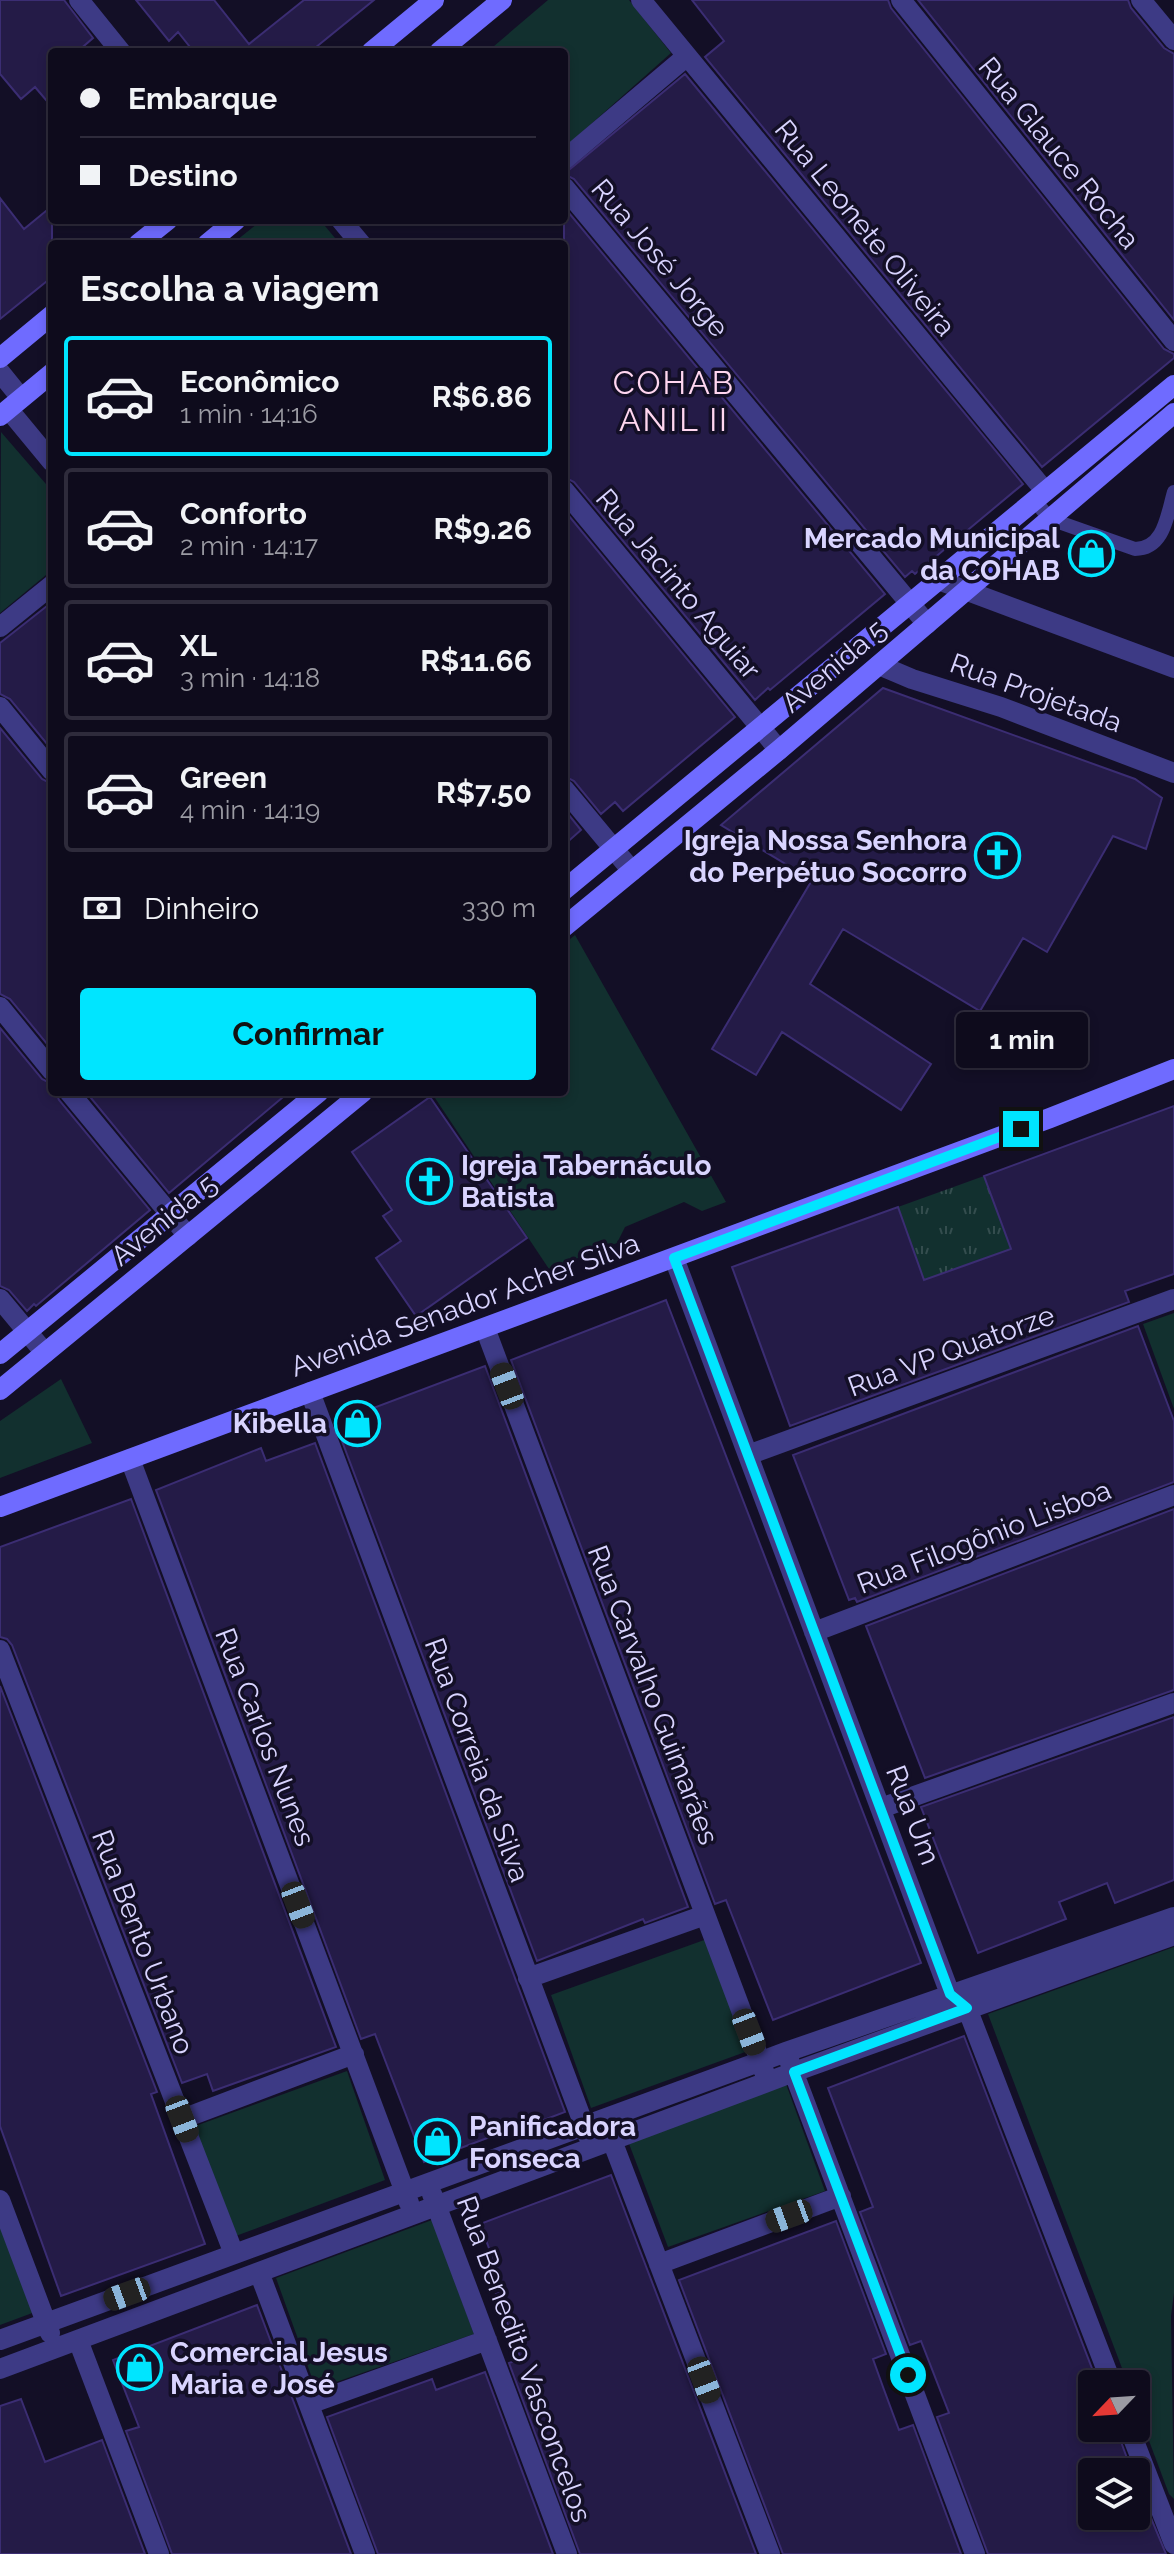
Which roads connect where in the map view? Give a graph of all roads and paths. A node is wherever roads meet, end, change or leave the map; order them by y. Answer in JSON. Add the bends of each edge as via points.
{"nodes":[{"id":1,"x":79,"y":0,"type":"edge"},
{"id":2,"x":434,"y":0,"type":"edge"},
{"id":3,"x":502,"y":0,"type":"edge"},
{"id":4,"x":641,"y":0,"type":"edge"},
{"id":5,"x":901,"y":0,"type":"edge"},
{"id":6,"x":1141,"y":0,"type":"edge"},
{"id":7,"x":1174,"y":40,"type":"edge"},
{"id":8,"x":118,"y":48,"type":"edge"},
{"id":9,"x":376,"y":48,"type":"edge"},
{"id":10,"x":448,"y":48,"type":"edge"},
{"id":11,"x":687,"y":56,"type":"junction"},
{"id":12,"x":568,"y":157,"type":"edge"},
{"id":13,"x":568,"y":192,"type":"edge"},
{"id":14,"x":163,"y":224,"type":"edge"},
{"id":15,"x":231,"y":224,"type":"edge"},
{"id":16,"x":344,"y":224,"type":"edge"},
{"id":17,"x":143,"y":240,"type":"edge"},
{"id":18,"x":212,"y":240,"type":"edge"},
{"id":19,"x":358,"y":240,"type":"edge"},
{"id":20,"x":48,"y":318,"type":"edge"},
{"id":21,"x":1174,"y":341,"type":"edge"},
{"id":22,"x":0,"y":358,"type":"edge"},
{"id":23,"x":0,"y":372,"type":"edge"},
{"id":24,"x":48,"y":376,"type":"edge"},
{"id":25,"x":1174,"y":385,"type":"edge"},
{"id":26,"x":10,"y":408,"type":"edge"},
{"id":27,"x":1174,"y":413,"type":"edge"},
{"id":28,"x":48,"y":457,"type":"edge"},
{"id":29,"x":1174,"y":492,"type":"edge"},
{"id":30,"x":568,"y":495,"type":"edge"},
{"id":31,"x":1040,"y":496,"type":"junction"},
{"id":32,"x":1050,"y":519,"type":"junction"},
{"id":33,"x":938,"y":580,"type":"junction"},
{"id":34,"x":48,"y":588,"type":"edge"},
{"id":35,"x":967,"y":590,"type":"junction"},
{"id":36,"x":910,"y":604,"type":"junction"},
{"id":37,"x":927,"y":624,"type":"junction"},
{"id":38,"x":0,"y":627,"type":"edge"},
{"id":39,"x":879,"y":665,"type":"junction"},
{"id":40,"x":1174,"y":668,"type":"edge"},
{"id":41,"x":0,"y":707,"type":"edge"},
{"id":42,"x":761,"y":728,"type":"junction"},
{"id":43,"x":779,"y":750,"type":"junction"},
{"id":44,"x":48,"y":766,"type":"edge"},
{"id":45,"x":1174,"y":773,"type":"edge"},
{"id":46,"x":568,"y":794,"type":"edge"},
{"id":47,"x":614,"y":849,"type":"junction"},
{"id":48,"x":632,"y":871,"type":"junction"},
{"id":49,"x":568,"y":887,"type":"edge"},
{"id":50,"x":568,"y":924,"type":"edge"},
{"id":51,"x":0,"y":1007,"type":"edge"},
{"id":52,"x":48,"y":1066,"type":"edge"},
{"id":53,"x":1174,"y":1069,"type":"edge"},
{"id":54,"x":72,"y":1096,"type":"edge"},
{"id":55,"x":312,"y":1096,"type":"edge"},
{"id":56,"x":320,"y":1096,"type":"edge"},
{"id":57,"x":358,"y":1096,"type":"edge"},
{"id":58,"x":336,"y":1115,"type":"junction"},
{"id":59,"x":169,"y":1215,"type":"junction"},
{"id":60,"x":188,"y":1236,"type":"junction"},
{"id":61,"x":674,"y":1258,"type":"junction"},
{"id":62,"x":0,"y":1299,"type":"edge"},
{"id":63,"x":1174,"y":1299,"type":"edge"},
{"id":64,"x":485,"y":1328,"type":"junction"},
{"id":65,"x":27,"y":1332,"type":"junction"},
{"id":66,"x":45,"y":1353,"type":"junction"},
{"id":67,"x":0,"y":1354,"type":"edge"},
{"id":68,"x":0,"y":1390,"type":"edge"},
{"id":69,"x":310,"y":1392,"type":"junction"},
{"id":70,"x":748,"y":1455,"type":"junction"},
{"id":71,"x":130,"y":1459,"type":"junction"},
{"id":72,"x":1174,"y":1495,"type":"edge"},
{"id":73,"x":0,"y":1507,"type":"edge"},
{"id":74,"x":814,"y":1632,"type":"junction"},
{"id":75,"x":0,"y":1650,"type":"edge"},
{"id":76,"x":1174,"y":1703,"type":"edge"},
{"id":77,"x":881,"y":1808,"type":"junction"},
{"id":78,"x":705,"y":1915,"type":"junction"},
{"id":79,"x":1174,"y":1917,"type":"edge"},
{"id":80,"x":1174,"y":1935,"type":"edge"},
{"id":81,"x":528,"y":1978,"type":"junction"},
{"id":82,"x":950,"y":1994,"type":"junction"},
{"id":83,"x":967,"y":2008,"type":"junction"},
{"id":84,"x":786,"y":2052,"type":"junction"},
{"id":85,"x":354,"y":2054,"type":"junction"},
{"id":86,"x":760,"y":2062,"type":"junction"},
{"id":87,"x":794,"y":2072,"type":"junction"},
{"id":88,"x":768,"y":2082,"type":"junction"},
{"id":89,"x":182,"y":2119,"type":"junction"},
{"id":90,"x":604,"y":2119,"type":"junction"},
{"id":91,"x":584,"y":2126,"type":"junction"},
{"id":92,"x":612,"y":2140,"type":"junction"},
{"id":93,"x":592,"y":2148,"type":"junction"},
{"id":94,"x":428,"y":2183,"type":"junction"},
{"id":95,"x":405,"y":2191,"type":"junction"},
{"id":96,"x":841,"y":2196,"type":"junction"},
{"id":97,"x":0,"y":2200,"type":"edge"},
{"id":98,"x":436,"y":2206,"type":"junction"},
{"id":99,"x":414,"y":2214,"type":"junction"},
{"id":100,"x":234,"y":2254,"type":"junction"},
{"id":101,"x":659,"y":2264,"type":"junction"},
{"id":102,"x":259,"y":2272,"type":"junction"},
{"id":103,"x":47,"y":2323,"type":"junction"},
{"id":104,"x":0,"y":2340,"type":"edge"},
{"id":105,"x":78,"y":2340,"type":"junction"},
{"id":106,"x":487,"y":2340,"type":"junction"},
{"id":107,"x":56,"y":2348,"type":"junction"},
{"id":108,"x":0,"y":2369,"type":"edge"},
{"id":109,"x":1107,"y":2370,"type":"edge"},
{"id":110,"x":309,"y":2404,"type":"junction"},
{"id":111,"x":1134,"y":2442,"type":"edge"},
{"id":112,"x":1174,"y":2544,"type":"edge"},
{"id":113,"x":159,"y":2554,"type":"edge"},
{"id":114,"x":365,"y":2554,"type":"edge"},
{"id":115,"x":567,"y":2554,"type":"edge"},
{"id":116,"x":770,"y":2554,"type":"edge"},
{"id":117,"x":975,"y":2554,"type":"edge"}],
"edges":[{"from":1,"to":8,"type":"street"},
{"from":2,"to":9,"type":"street"},
{"from":3,"to":10,"type":"street"},
{"from":4,"to":11,"type":"street","name":"Rua Leonete Oliveira"},
{"from":5,"to":21,"type":"street","name":"Rua Glauce Rocha"},
{"from":6,"to":7,"type":"street"},
{"from":11,"to":12,"type":"street"},
{"from":11,"to":31,"type":"street","name":"Rua Leonete Oliveira"},
{"from":13,"to":36,"type":"street","name":"Rua José Jorge"},
{"from":14,"to":17,"type":"street"},
{"from":15,"to":18,"type":"street"},
{"from":16,"to":19,"type":"street"},
{"from":20,"to":22,"type":"street"},
{"from":23,"to":26,"type":"street"},
{"from":24,"to":26,"type":"street"},
{"from":25,"to":31,"type":"street","name":"Avenida 5"},
{"from":26,"to":28,"type":"street"},
{"from":27,"to":32,"type":"street","name":"Avenida 5"},
{"from":29,"to":32,"type":"lane","via":[[1160,536],[1146,549]]},
{"from":30,"to":42,"type":"street","name":"Rua Jacinto Aguiar"},
{"from":31,"to":32,"type":"lane"},
{"from":31,"to":33,"type":"street","name":"Avenida 5"},
{"from":32,"to":35,"type":"street","name":"Avenida 5"},
{"from":33,"to":35,"type":"street"},
{"from":33,"to":36,"type":"street","name":"Avenida 5"},
{"from":34,"to":38,"type":"street"},
{"from":35,"to":37,"type":"street","name":"Avenida 5"},
{"from":35,"to":40,"type":"street"},
{"from":36,"to":37,"type":"street","name":"Rua José Jorge"},
{"from":36,"to":42,"type":"street","name":"Avenida 5"},
{"from":37,"to":39,"type":"street","name":"Avenida 5"},
{"from":39,"to":43,"type":"street","name":"Avenida 5"},
{"from":39,"to":45,"type":"street","name":"Rua Projetada"},
{"from":41,"to":44,"type":"street"},
{"from":42,"to":43,"type":"street","name":"Rua Jacinto Aguiar"},
{"from":42,"to":47,"type":"street","name":"Avenida 5"},
{"from":43,"to":48,"type":"street","name":"Avenida 5"},
{"from":46,"to":47,"type":"street"},
{"from":47,"to":48,"type":"street"},
{"from":47,"to":49,"type":"street","name":"Avenida 5"},
{"from":48,"to":50,"type":"street","name":"Avenida 5"},
{"from":51,"to":52,"type":"street"},
{"from":53,"to":61,"type":"street","name":"Avenida Senador Acher Silva"},
{"from":54,"to":59,"type":"street"},
{"from":55,"to":59,"type":"street","name":"Avenida 5"},
{"from":56,"to":58,"type":"street"},
{"from":57,"to":58,"type":"street","name":"Avenida 5"},
{"from":58,"to":60,"type":"street","name":"Avenida 5"},
{"from":59,"to":60,"type":"street"},
{"from":59,"to":65,"type":"street","name":"Avenida 5"},
{"from":60,"to":66,"type":"street","name":"Avenida 5"},
{"from":61,"to":64,"type":"street","name":"Avenida Senador Acher Silva"},
{"from":61,"to":70,"type":"street","name":"Rua Um"},
{"from":62,"to":65,"type":"street"},
{"from":63,"to":70,"type":"street","name":"Rua VP Quatorze"},
{"from":64,"to":69,"type":"street","name":"Avenida Senador Acher Silva"},
{"from":64,"to":78,"type":"street","name":"Rua Carvalho Guimarães"},
{"from":65,"to":66,"type":"street"},
{"from":65,"to":67,"type":"street","name":"Avenida 5"},
{"from":66,"to":68,"type":"street","name":"Avenida 5"},
{"from":69,"to":71,"type":"street","name":"Avenida Senador Acher Silva"},
{"from":69,"to":81,"type":"street","name":"Rua Correia da Silva"},
{"from":70,"to":74,"type":"street","name":"Rua Um"},
{"from":71,"to":73,"type":"street","name":"Avenida Senador Acher Silva"},
{"from":71,"to":85,"type":"street","name":"Rua Carlos Nunes"},
{"from":72,"to":74,"type":"street","name":"Rua Filogônio Lisboa"},
{"from":74,"to":77,"type":"street","name":"Rua Um"},
{"from":75,"to":89,"type":"street","name":"Rua Bento Urbano"},
{"from":76,"to":77,"type":"street"},
{"from":77,"to":82,"type":"street","name":"Rua Um"},
{"from":78,"to":81,"type":"street"},
{"from":78,"to":86,"type":"street","name":"Rua Carvalho Guimarães"},
{"from":79,"to":82,"type":"street"},
{"from":80,"to":83,"type":"street"},
{"from":81,"to":91,"type":"street","name":"Rua Correia da Silva"},
{"from":82,"to":83,"type":"street"},
{"from":82,"to":84,"type":"street"},
{"from":83,"to":87,"type":"street"},
{"from":83,"to":109,"type":"street"},
{"from":84,"to":86,"type":"street"},
{"from":84,"to":87,"type":"street"},
{"from":85,"to":89,"type":"street"},
{"from":85,"to":95,"type":"street","name":"Rua Carlos Nunes"},
{"from":86,"to":88,"type":"street","name":"Rua Carvalho Guimarães"},
{"from":86,"to":90,"type":"street"},
{"from":87,"to":88,"type":"street"},
{"from":87,"to":96,"type":"street"},
{"from":88,"to":92,"type":"street"},
{"from":89,"to":100,"type":"street","name":"Rua Bento Urbano"},
{"from":90,"to":91,"type":"street"},
{"from":90,"to":92,"type":"street"},
{"from":91,"to":93,"type":"street","name":"Rua Correia da Silva"},
{"from":91,"to":94,"type":"street"},
{"from":92,"to":93,"type":"street"},
{"from":92,"to":101,"type":"street"},
{"from":93,"to":98,"type":"street"},
{"from":94,"to":95,"type":"street"},
{"from":94,"to":98,"type":"street","name":"Rua Benedito Vasconcelos"},
{"from":95,"to":99,"type":"street","name":"Rua Carlos Nunes"},
{"from":95,"to":100,"type":"street"},
{"from":96,"to":101,"type":"street"},
{"from":96,"to":117,"type":"street"},
{"from":97,"to":103,"type":"street"},
{"from":98,"to":99,"type":"street"},
{"from":98,"to":106,"type":"street","name":"Rua Benedito Vasconcelos"},
{"from":99,"to":102,"type":"street"},
{"from":100,"to":103,"type":"street"},
{"from":101,"to":116,"type":"street"},
{"from":102,"to":105,"type":"street"},
{"from":102,"to":110,"type":"street"},
{"from":103,"to":104,"type":"street"},
{"from":103,"to":107,"type":"street"},
{"from":105,"to":107,"type":"street"},
{"from":105,"to":113,"type":"street"},
{"from":106,"to":110,"type":"street"},
{"from":106,"to":115,"type":"street","name":"Rua Benedito Vasconcelos"},
{"from":107,"to":108,"type":"street"},
{"from":110,"to":114,"type":"street"},
{"from":111,"to":112,"type":"street"}]}
